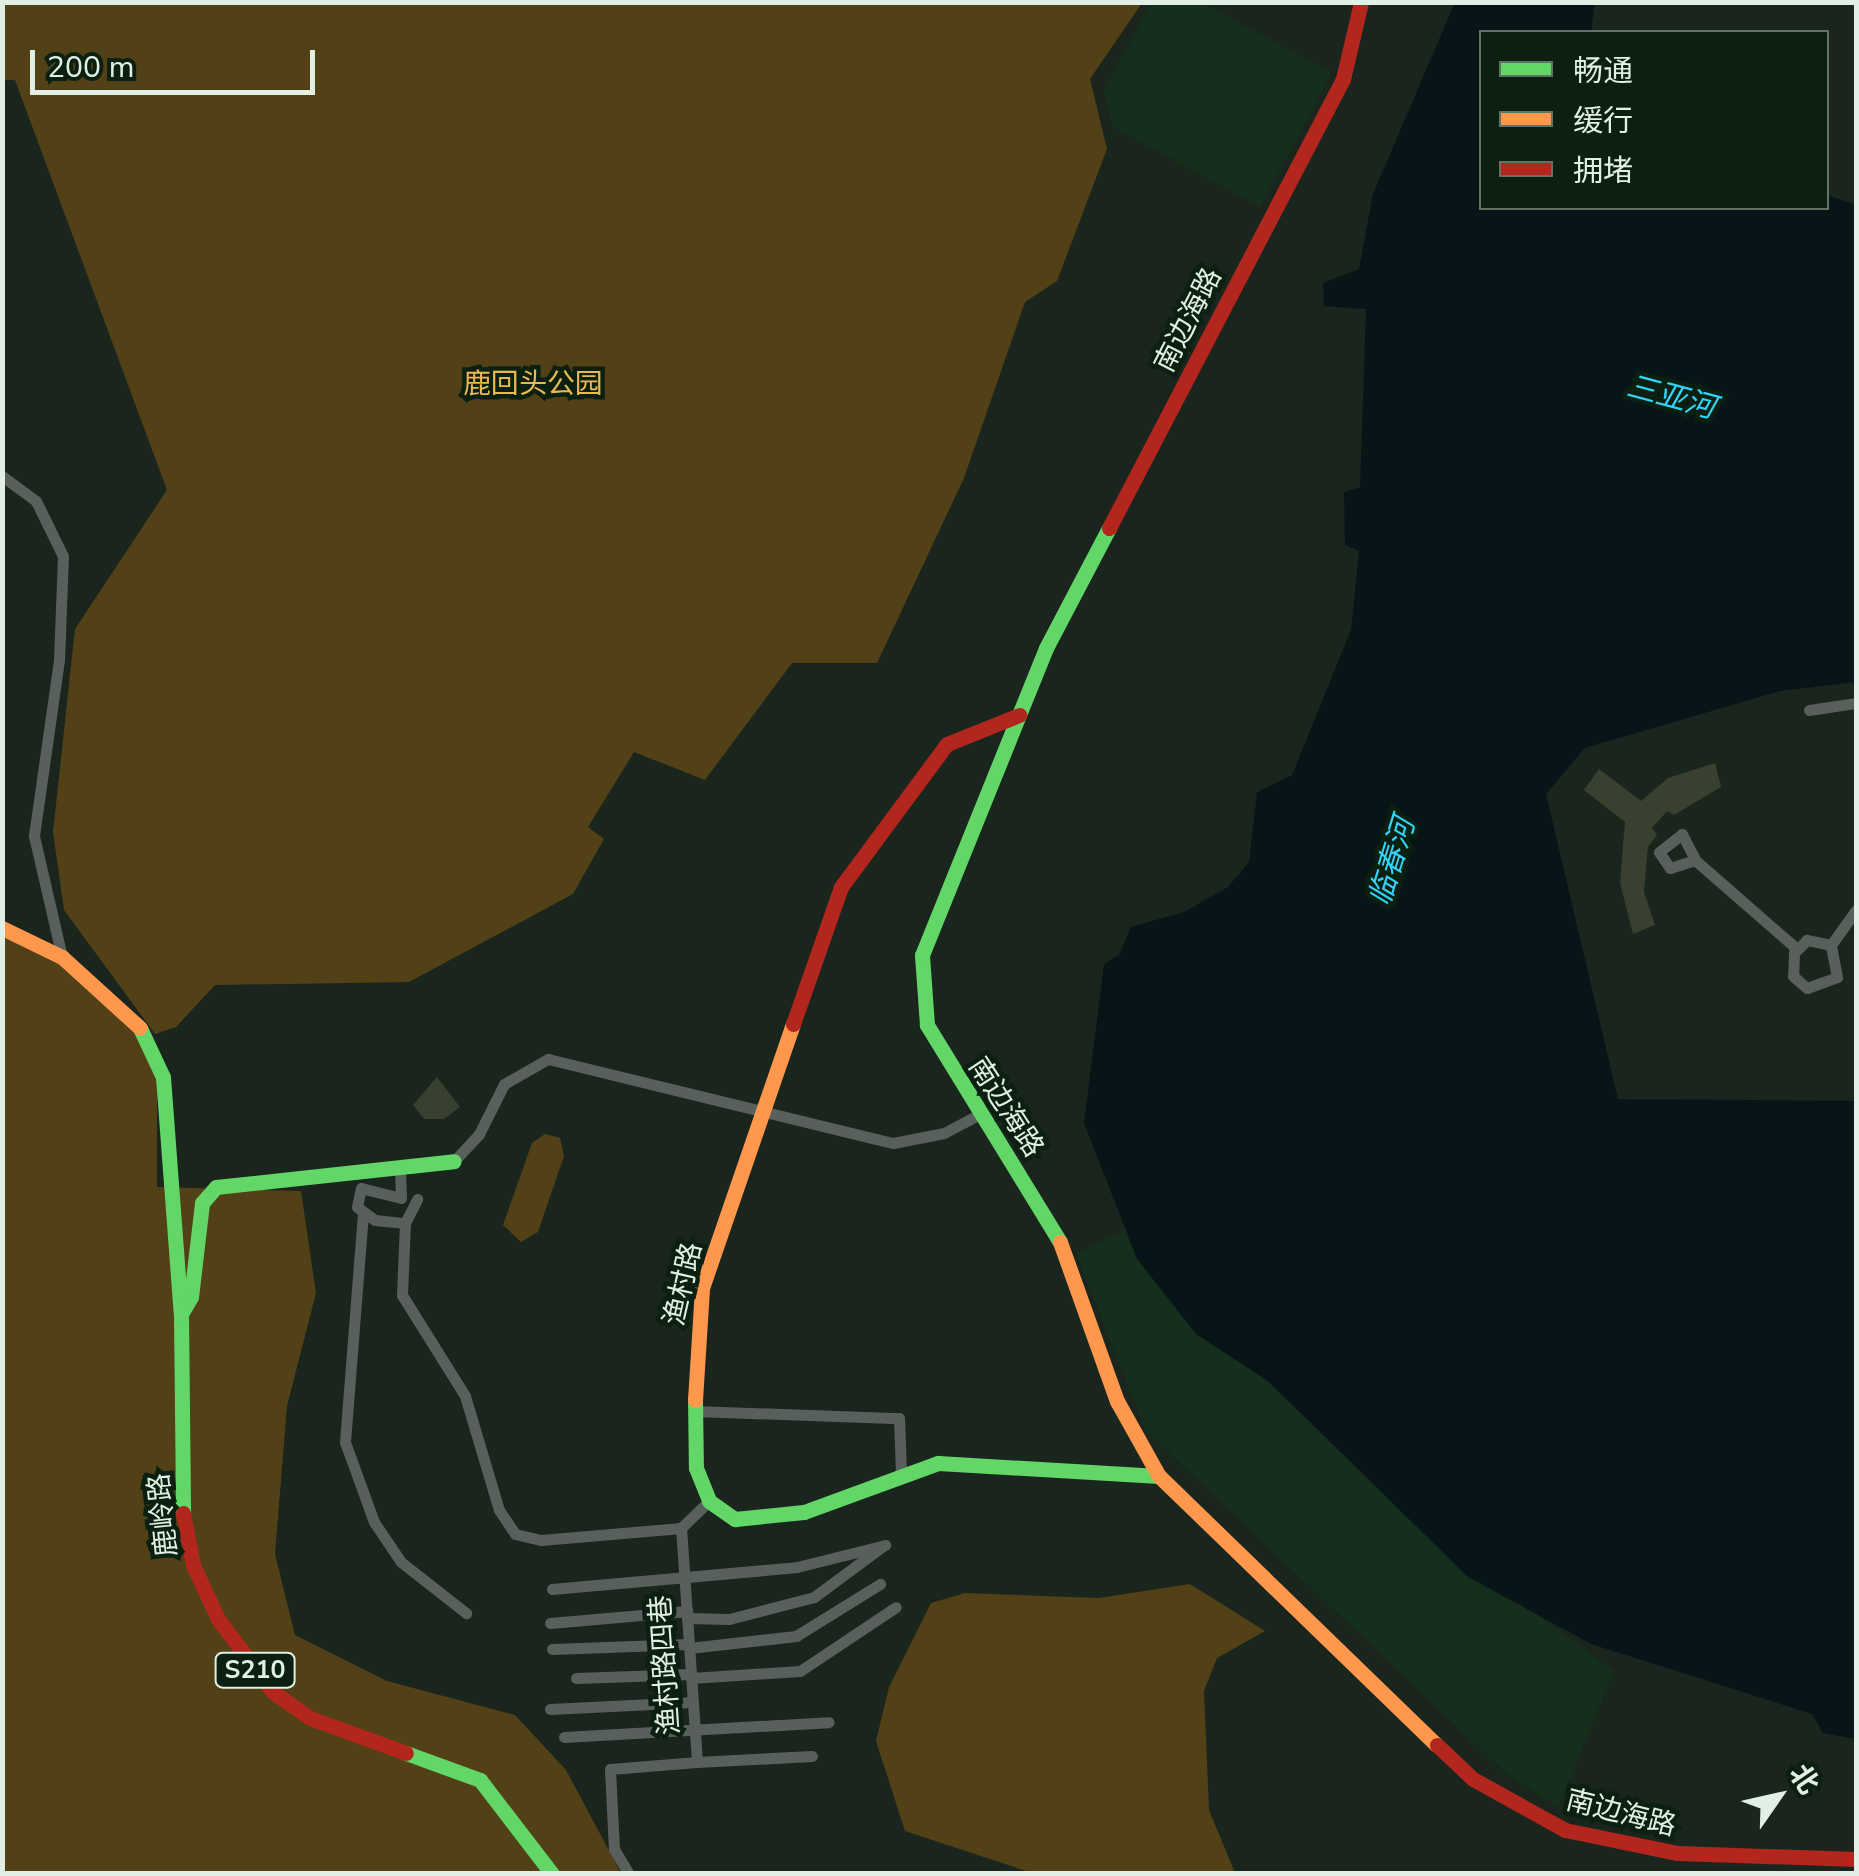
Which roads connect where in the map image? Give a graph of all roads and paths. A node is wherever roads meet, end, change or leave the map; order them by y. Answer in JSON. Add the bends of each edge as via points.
{"nodes":[{"id":1,"x":1352,"y":2,"type":"edge"},
{"id":2,"x":1361,"y":2,"type":"edge"},
{"id":3,"x":1360,"y":30,"type":"junction"},
{"id":4,"x":2,"y":476,"type":"edge"},
{"id":5,"x":1856,"y":703,"type":"edge"},
{"id":6,"x":1809,"y":710,"type":"dead end"},
{"id":7,"x":1019,"y":715,"type":"junction"},
{"id":8,"x":1695,"y":860,"type":"dead end"},
{"id":9,"x":1856,"y":910,"type":"edge"},
{"id":10,"x":2,"y":928,"type":"edge"},
{"id":11,"x":1831,"y":945,"type":"junction"},
{"id":12,"x":1797,"y":949,"type":"junction"},
{"id":13,"x":62,"y":957,"type":"junction"},
{"id":14,"x":763,"y":1108,"type":"junction"},
{"id":15,"x":980,"y":1114,"type":"junction"},
{"id":16,"x":454,"y":1161,"type":"joint"},
{"id":17,"x":400,"y":1169,"type":"junction"},
{"id":18,"x":417,"y":1198,"type":"dead end"},
{"id":19,"x":363,"y":1213,"type":"junction"},
{"id":20,"x":405,"y":1223,"type":"junction"},
{"id":21,"x":181,"y":1314,"type":"junction"},
{"id":22,"x":694,"y":1411,"type":"junction"},
{"id":23,"x":901,"y":1472,"type":"junction"},
{"id":24,"x":1159,"y":1476,"type":"junction"},
{"id":25,"x":709,"y":1501,"type":"junction"},
{"id":26,"x":681,"y":1528,"type":"junction"},
{"id":27,"x":684,"y":1581,"type":"junction"},
{"id":28,"x":880,"y":1584,"type":"dead end"},
{"id":29,"x":552,"y":1589,"type":"dead end"},
{"id":30,"x":896,"y":1607,"type":"dead end"},
{"id":31,"x":466,"y":1613,"type":"dead end"},
{"id":32,"x":687,"y":1614,"type":"junction"},
{"id":33,"x":550,"y":1623,"type":"dead end"},
{"id":34,"x":689,"y":1646,"type":"junction"},
{"id":35,"x":552,"y":1649,"type":"dead end"},
{"id":36,"x":691,"y":1676,"type":"junction"},
{"id":37,"x":576,"y":1678,"type":"dead end"},
{"id":38,"x":693,"y":1702,"type":"junction"},
{"id":39,"x":550,"y":1708,"type":"dead end"},
{"id":40,"x":829,"y":1722,"type":"dead end"},
{"id":41,"x":695,"y":1731,"type":"junction"},
{"id":42,"x":564,"y":1737,"type":"dead end"},
{"id":43,"x":812,"y":1756,"type":"dead end"},
{"id":44,"x":697,"y":1762,"type":"junction"},
{"id":45,"x":1856,"y":1859,"type":"edge"},
{"id":46,"x":552,"y":1874,"type":"edge"},
{"id":47,"x":629,"y":1874,"type":"edge"}],
"edges":[{"from":1,"to":3,"type":"street"},
{"from":2,"to":3,"type":"main road","name":"南边海路"},
{"from":3,"to":7,"type":"main road","name":"南边海路","via":[[1343,79],[1046,648]]},
{"from":4,"to":13,"type":"street","via":[[36,501],[62,556],[59,660],[34,836]]},
{"from":5,"to":6,"type":"street"},
{"from":7,"to":14,"type":"main road","name":"渔村路","via":[[947,744],[841,887]]},
{"from":7,"to":15,"type":"main road","name":"南边海路","via":[[922,955],[927,1024]]},
{"from":8,"to":12,"type":"street"},
{"from":9,"to":11,"type":"street"},
{"from":10,"to":13,"type":"main road"},
{"from":11,"to":12,"type":"street","via":[[1807,940]]},
{"from":11,"to":12,"type":"street","via":[[1840,968],[1818,989],[1793,976]]},
{"from":13,"to":21,"type":"main road","name":"鹿岭路","number":"S210","via":[[140,1028],[163,1076]]},
{"from":14,"to":15,"type":"street","via":[[893,1143],[944,1133]]},
{"from":14,"to":16,"type":"street","via":[[548,1058],[504,1084],[480,1134]]},
{"from":14,"to":22,"type":"main road","name":"渔村路","via":[[702,1288]]},
{"from":15,"to":24,"type":"main road","name":"南边海路","via":[[1067,1254],[1117,1401]]},
{"from":16,"to":17,"type":"main road"},
{"from":17,"to":19,"type":"street","via":[[401,1198],[361,1188],[355,1200]]},
{"from":17,"to":21,"type":"main road","via":[[216,1187],[202,1203],[191,1297]]},
{"from":18,"to":20,"type":"street"},
{"from":19,"to":20,"type":"street"},
{"from":19,"to":31,"type":"street","via":[[345,1442],[374,1522],[401,1562]]},
{"from":20,"to":26,"type":"street","via":[[402,1295],[465,1396],[499,1510],[515,1534],[541,1540]]},
{"from":21,"to":46,"type":"main road","name":"鹿岭路","number":"S210","via":[[182,1505],[193,1565],[218,1619],[273,1692],[310,1718],[480,1780]]},
{"from":22,"to":23,"type":"street","via":[[898,1418]]},
{"from":22,"to":25,"type":"main road","name":"渔村路","via":[[696,1468]]},
{"from":23,"to":24,"type":"main road","via":[[938,1463]]},
{"from":23,"to":25,"type":"main road","via":[[804,1512],[735,1519]]},
{"from":24,"to":45,"type":"main road","name":"南边海路","via":[[1473,1779],[1565,1830],[1677,1853]]},
{"from":25,"to":26,"type":"street"},
{"from":26,"to":27,"type":"street","name":"渔村路四巷"},
{"from":27,"to":29,"type":"street"},
{"from":27,"to":32,"type":"street","name":"渔村路四巷"},
{"from":27,"to":32,"type":"street","via":[[885,1545],[814,1597],[729,1619]]},
{"from":28,"to":34,"type":"street","via":[[796,1636]]},
{"from":30,"to":36,"type":"street","via":[[800,1670]]},
{"from":32,"to":33,"type":"street"},
{"from":32,"to":34,"type":"street","name":"渔村路四巷"},
{"from":34,"to":35,"type":"street"},
{"from":34,"to":36,"type":"street","name":"渔村路四巷"},
{"from":36,"to":37,"type":"street"},
{"from":36,"to":38,"type":"street","name":"渔村路四巷"},
{"from":38,"to":39,"type":"street"},
{"from":38,"to":41,"type":"street","name":"渔村路四巷"},
{"from":40,"to":41,"type":"street"},
{"from":41,"to":42,"type":"street"},
{"from":41,"to":44,"type":"street","name":"渔村路四巷"},
{"from":43,"to":44,"type":"street"},
{"from":44,"to":47,"type":"street","name":"渔村路四巷","via":[[610,1769],[614,1849]]}]}
